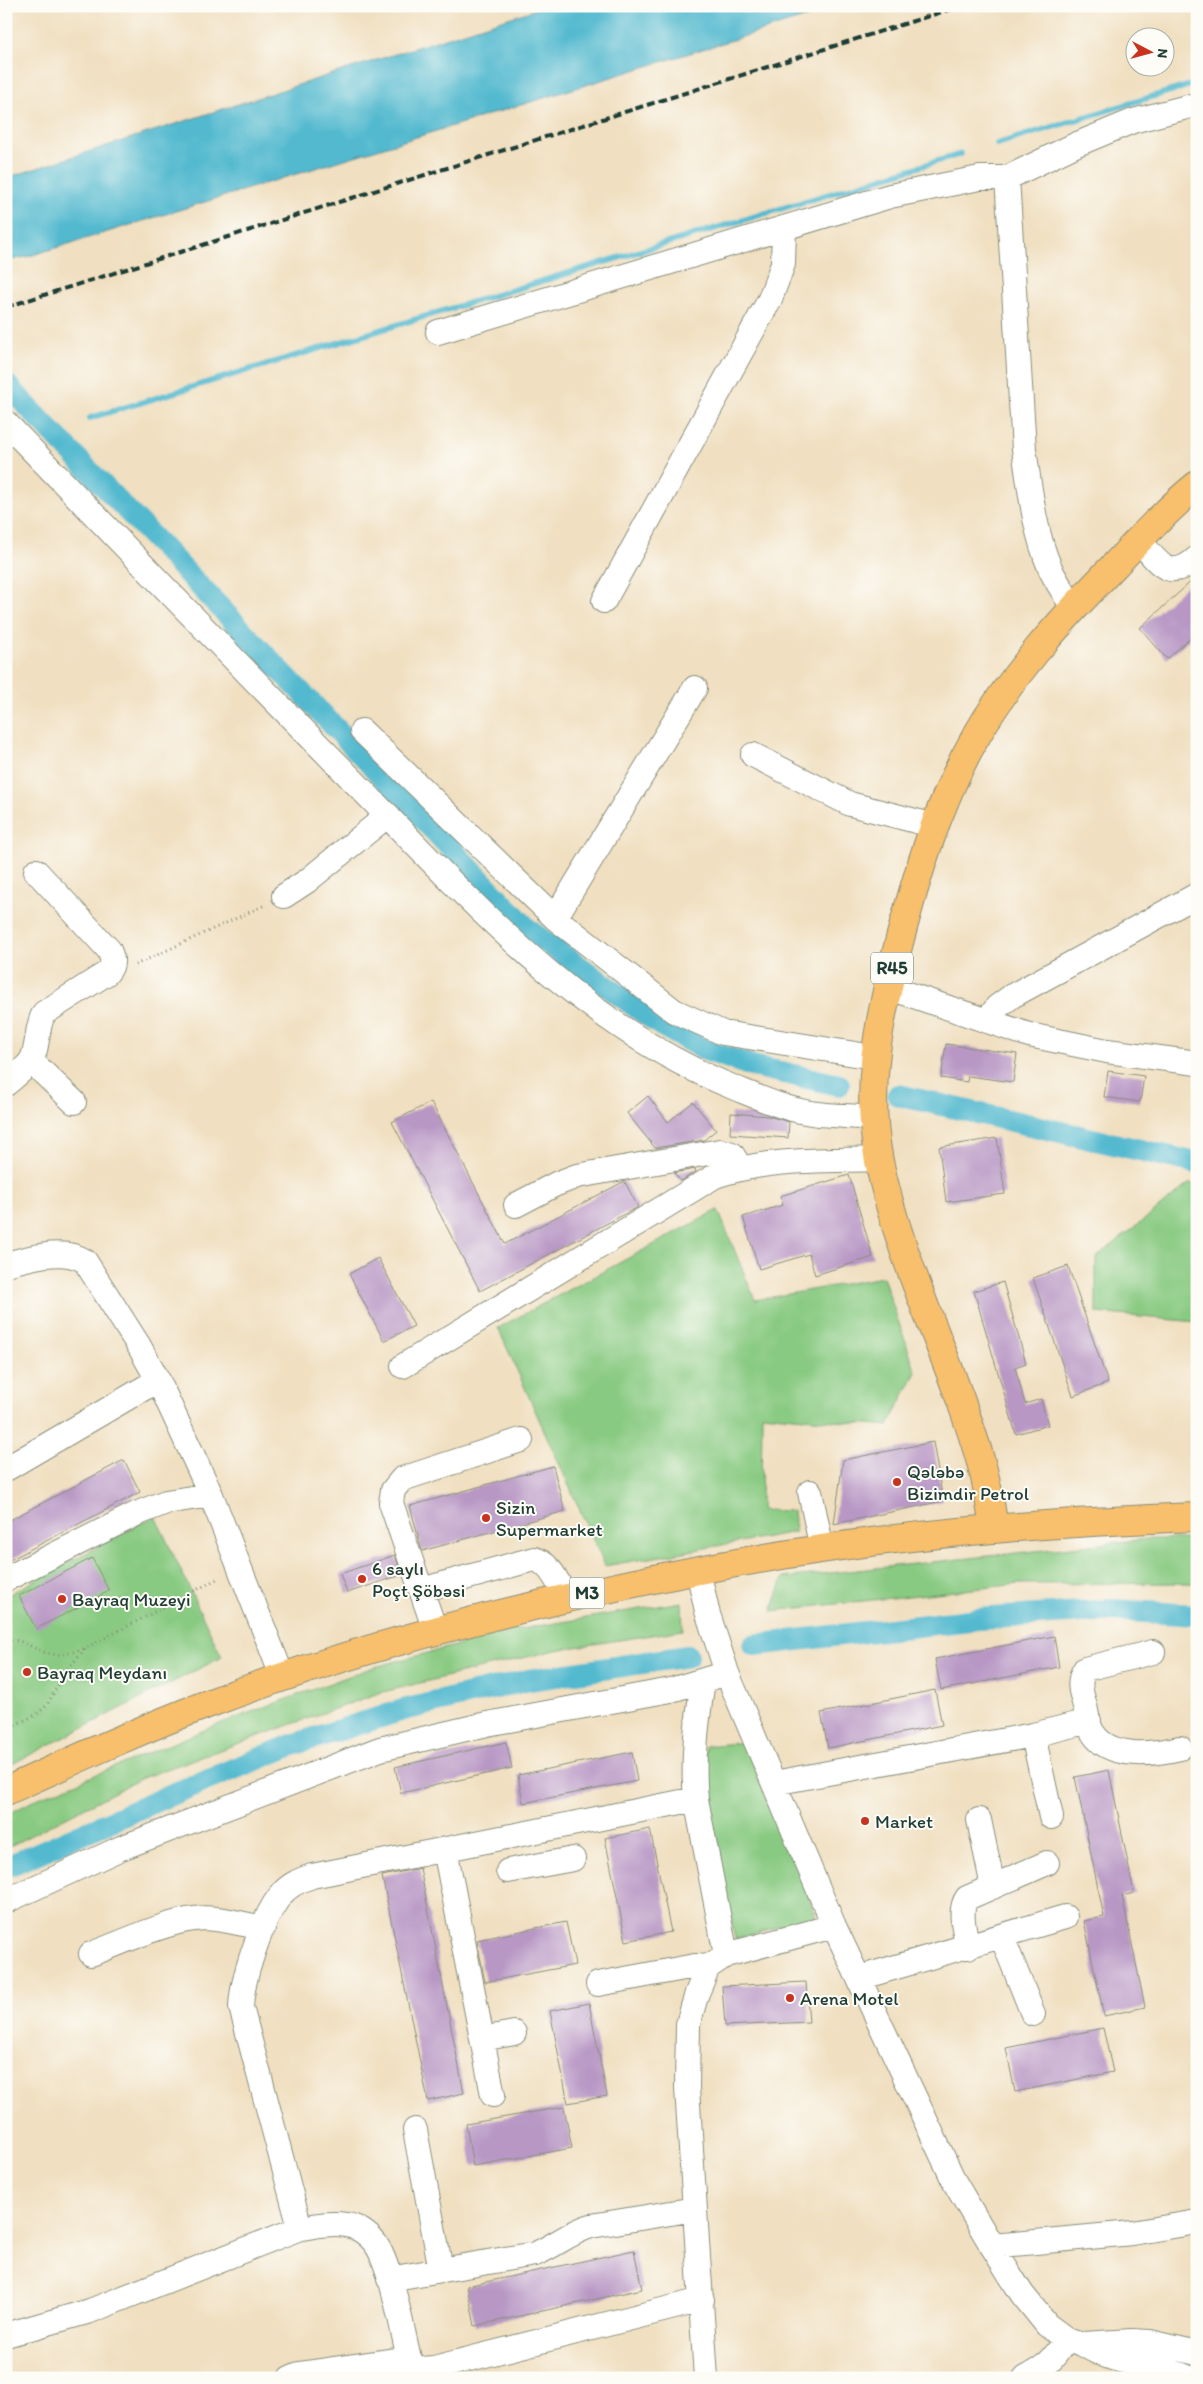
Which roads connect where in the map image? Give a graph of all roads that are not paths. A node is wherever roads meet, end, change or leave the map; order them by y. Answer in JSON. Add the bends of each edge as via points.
{"nodes":[{"id":1,"x":1187,"y":107,"type":"dead end"},
{"id":2,"x":1007,"y":178,"type":"junction"},
{"id":3,"x":784,"y":228,"type":"junction"},
{"id":4,"x":438,"y":332,"type":"dead end"},
{"id":5,"x":6,"y":423,"type":"edge"},
{"id":6,"x":1197,"y":485,"type":"edge"},
{"id":7,"x":1139,"y":540,"type":"junction"},
{"id":8,"x":1197,"y":558,"type":"edge"},
{"id":9,"x":604,"y":601,"type":"dead end"},
{"id":10,"x":1073,"y":608,"type":"junction"},
{"id":11,"x":695,"y":688,"type":"dead end"},
{"id":12,"x":362,"y":731,"type":"dead end"},
{"id":13,"x":753,"y":754,"type":"dead end"},
{"id":14,"x":388,"y":815,"type":"junction"},
{"id":15,"x":935,"y":826,"type":"junction"},
{"id":16,"x":36,"y":871,"type":"dead end"},
{"id":17,"x":1197,"y":895,"type":"edge"},
{"id":18,"x":284,"y":896,"type":"road end"},
{"id":19,"x":555,"y":918,"type":"junction"},
{"id":20,"x":887,"y":987,"type":"junction"},
{"id":21,"x":987,"y":1021,"type":"junction"},
{"id":22,"x":874,"y":1057,"type":"junction"},
{"id":23,"x":31,"y":1061,"type":"junction"},
{"id":24,"x":1197,"y":1063,"type":"edge"},
{"id":25,"x":6,"y":1084,"type":"edge"},
{"id":26,"x":74,"y":1102,"type":"dead end"},
{"id":27,"x":874,"y":1118,"type":"junction"},
{"id":28,"x":879,"y":1159,"type":"junction"},
{"id":29,"x":740,"y":1167,"type":"junction"},
{"id":30,"x":516,"y":1205,"type":"dead end"},
{"id":31,"x":6,"y":1264,"type":"edge"},
{"id":32,"x":403,"y":1366,"type":"dead end"},
{"id":33,"x":158,"y":1380,"type":"junction"},
{"id":34,"x":522,"y":1440,"type":"dead end"},
{"id":35,"x":6,"y":1469,"type":"edge"},
{"id":36,"x":810,"y":1492,"type":"dead end"},
{"id":37,"x":211,"y":1495,"type":"junction"},
{"id":38,"x":1197,"y":1517,"type":"edge"},
{"id":39,"x":994,"y":1530,"type":"junction"},
{"id":40,"x":822,"y":1549,"type":"junction"},
{"id":41,"x":698,"y":1570,"type":"junction"},
{"id":42,"x":6,"y":1579,"type":"edge"},
{"id":43,"x":421,"y":1590,"type":"junction"},
{"id":44,"x":567,"y":1598,"type":"junction"},
{"id":45,"x":435,"y":1630,"type":"junction"},
{"id":46,"x":1153,"y":1652,"type":"dead end"},
{"id":47,"x":727,"y":1674,"type":"junction"},
{"id":48,"x":283,"y":1678,"type":"junction"},
{"id":49,"x":703,"y":1681,"type":"junction"},
{"id":50,"x":1089,"y":1721,"type":"junction"},
{"id":51,"x":1033,"y":1736,"type":"junction"},
{"id":52,"x":1180,"y":1748,"type":"dead end"},
{"id":53,"x":774,"y":1783,"type":"junction"},
{"id":54,"x":6,"y":1791,"type":"edge"},
{"id":55,"x":696,"y":1799,"type":"junction"},
{"id":56,"x":1052,"y":1817,"type":"dead end"},
{"id":57,"x":978,"y":1820,"type":"dead end"},
{"id":58,"x":546,"y":1829,"type":"junction"},
{"id":59,"x":446,"y":1849,"type":"junction"},
{"id":60,"x":1047,"y":1863,"type":"dead end"},
{"id":61,"x":508,"y":1871,"type":"dead end"},
{"id":62,"x":993,"y":1887,"type":"junction"},
{"id":63,"x":6,"y":1901,"type":"edge"},
{"id":64,"x":1065,"y":1917,"type":"dead end"},
{"id":65,"x":834,"y":1926,"type":"junction"},
{"id":66,"x":263,"y":1928,"type":"junction"},
{"id":67,"x":1002,"y":1937,"type":"junction"},
{"id":68,"x":968,"y":1947,"type":"junction"},
{"id":69,"x":91,"y":1954,"type":"dead end"},
{"id":70,"x":717,"y":1961,"type":"junction"},
{"id":71,"x":859,"y":1978,"type":"junction"},
{"id":72,"x":598,"y":1984,"type":"dead end"},
{"id":73,"x":1033,"y":2014,"type":"dead end"},
{"id":74,"x":514,"y":2033,"type":"dead end"},
{"id":75,"x":482,"y":2039,"type":"junction"},
{"id":76,"x":493,"y":2095,"type":"dead end"},
{"id":77,"x":415,"y":2130,"type":"dead end"},
{"id":78,"x":696,"y":2209,"type":"junction"},
{"id":79,"x":1197,"y":2222,"type":"edge"},
{"id":80,"x":300,"y":2228,"type":"junction"},
{"id":81,"x":992,"y":2246,"type":"junction"},
{"id":82,"x":441,"y":2270,"type":"junction"},
{"id":83,"x":389,"y":2279,"type":"junction"},
{"id":84,"x":702,"y":2300,"type":"junction"},
{"id":85,"x":6,"y":2336,"type":"edge"},
{"id":86,"x":1074,"y":2341,"type":"junction"},
{"id":87,"x":1197,"y":2353,"type":"edge"},
{"id":88,"x":409,"y":2358,"type":"junction"},
{"id":89,"x":290,"y":2378,"type":"edge"},
{"id":90,"x":706,"y":2378,"type":"edge"},
{"id":91,"x":1025,"y":2378,"type":"edge"},
{"id":92,"x":1190,"y":2378,"type":"edge"}],
"edges":[{"from":1,"to":2,"type":"street","via":[[1133,121]]},
{"from":2,"to":3,"type":"street","via":[[980,178],[890,196]]},
{"from":2,"to":10,"type":"street","via":[[1024,449],[1040,535],[1050,569]]},
{"from":3,"to":4,"type":"street"},
{"from":3,"to":9,"type":"street","via":[[783,264],[770,299]]},
{"from":5,"to":14,"type":"street"},
{"from":6,"to":7,"type":"main road","number":"R45"},
{"from":7,"to":8,"type":"street","via":[[1164,568],[1175,571]]},
{"from":7,"to":10,"type":"main road","number":"R45"},
{"from":10,"to":15,"type":"main road","number":"R45","via":[[1033,653],[998,702],[970,748]]},
{"from":11,"to":19,"type":"street"},
{"from":12,"to":19,"type":"street"},
{"from":13,"to":15,"type":"street","via":[[850,804]]},
{"from":14,"to":18,"type":"street"},
{"from":14,"to":27,"type":"street","via":[[523,952],[588,1005],[639,1039],[704,1075],[773,1103],[810,1113]]},
{"from":15,"to":20,"type":"main road","number":"R45","via":[[907,910]]},
{"from":16,"to":23,"type":"street","via":[[113,958],[107,973],[44,1013]]},
{"from":17,"to":21,"type":"street","via":[[1012,996],[997,1007]]},
{"from":19,"to":22,"type":"street","via":[[674,1011],[696,1022],[752,1039]]},
{"from":20,"to":21,"type":"street"},
{"from":20,"to":22,"type":"main road","number":"R45"},
{"from":21,"to":24,"type":"street","via":[[1029,1035],[1072,1044]]},
{"from":22,"to":27,"type":"main road","number":"R45"},
{"from":23,"to":25,"type":"street"},
{"from":23,"to":26,"type":"street"},
{"from":27,"to":28,"type":"main road","number":"R45"},
{"from":28,"to":29,"type":"street","via":[[763,1163]]},
{"from":28,"to":39,"type":"main road","number":"R45","via":[[904,1250],[982,1466]]},
{"from":29,"to":30,"type":"street","via":[[732,1154],[720,1152],[577,1176]]},
{"from":29,"to":32,"type":"street","via":[[715,1176]]},
{"from":31,"to":33,"type":"street","via":[[62,1254],[76,1255],[85,1261]]},
{"from":33,"to":35,"type":"street"},
{"from":33,"to":37,"type":"street"},
{"from":34,"to":43,"type":"street","via":[[402,1479],[393,1490],[391,1503]]},
{"from":36,"to":40,"type":"street"},
{"from":37,"to":42,"type":"street","via":[[166,1502],[136,1514]]},
{"from":37,"to":48,"type":"street"},
{"from":38,"to":39,"type":"main road","number":"M3"},
{"from":39,"to":40,"type":"main road","number":"M3"},
{"from":40,"to":41,"type":"main road","number":"M3"},
{"from":41,"to":44,"type":"main road","number":"M3"},
{"from":41,"to":47,"type":"street"},
{"from":43,"to":44,"type":"street","via":[[534,1559],[548,1566]]},
{"from":43,"to":45,"type":"street"},
{"from":44,"to":45,"type":"main road","number":"M3"},
{"from":45,"to":48,"type":"main road","number":"M3"},
{"from":46,"to":50,"type":"street","via":[[1085,1669],[1081,1675],[1080,1690]]},
{"from":47,"to":49,"type":"street"},
{"from":47,"to":53,"type":"street"},
{"from":48,"to":54,"type":"main road","number":"M3","via":[[108,1744]]},
{"from":49,"to":55,"type":"street","via":[[694,1746]]},
{"from":49,"to":63,"type":"street","via":[[380,1749],[121,1848]]},
{"from":50,"to":51,"type":"street"},
{"from":50,"to":52,"type":"street","via":[[1093,1732],[1115,1749],[1140,1754]]},
{"from":51,"to":53,"type":"street"},
{"from":51,"to":56,"type":"street"},
{"from":53,"to":65,"type":"street"},
{"from":55,"to":58,"type":"street"},
{"from":55,"to":70,"type":"street"},
{"from":57,"to":62,"type":"street"},
{"from":58,"to":59,"type":"street"},
{"from":58,"to":61,"type":"street","via":[[563,1861]]},
{"from":59,"to":66,"type":"street","via":[[297,1881],[281,1894]]},
{"from":59,"to":75,"type":"street"},
{"from":60,"to":62,"type":"street"},
{"from":62,"to":68,"type":"street","via":[[967,1898],[963,1904]]},
{"from":64,"to":67,"type":"street"},
{"from":65,"to":70,"type":"street"},
{"from":65,"to":71,"type":"street"},
{"from":66,"to":69,"type":"street","via":[[207,1918],[193,1919]]},
{"from":66,"to":80,"type":"street","via":[[241,1990],[240,2007]]},
{"from":67,"to":68,"type":"street"},
{"from":67,"to":73,"type":"street"},
{"from":68,"to":71,"type":"street"},
{"from":70,"to":72,"type":"street"},
{"from":70,"to":78,"type":"street","via":[[697,1993],[688,2024],[687,2088]]},
{"from":71,"to":81,"type":"street","via":[[955,2182]]},
{"from":74,"to":75,"type":"street"},
{"from":75,"to":76,"type":"street"},
{"from":77,"to":82,"type":"street"},
{"from":78,"to":82,"type":"street","via":[[591,2226],[535,2254]]},
{"from":78,"to":84,"type":"street"},
{"from":79,"to":81,"type":"street","via":[[1132,2233]]},
{"from":80,"to":83,"type":"street","via":[[346,2224],[360,2229],[375,2242]]},
{"from":80,"to":85,"type":"street","via":[[90,2311]]},
{"from":81,"to":86,"type":"street","via":[[1022,2294],[1047,2325]]},
{"from":82,"to":83,"type":"street"},
{"from":83,"to":88,"type":"street"},
{"from":84,"to":88,"type":"street","via":[[434,2368],[413,2366]]},
{"from":84,"to":90,"type":"street"},
{"from":86,"to":87,"type":"street","via":[[1141,2341]]},
{"from":86,"to":91,"type":"street","via":[[1047,2366]]},
{"from":86,"to":92,"type":"street","via":[[1102,2356]]},
{"from":88,"to":89,"type":"street"}]}
